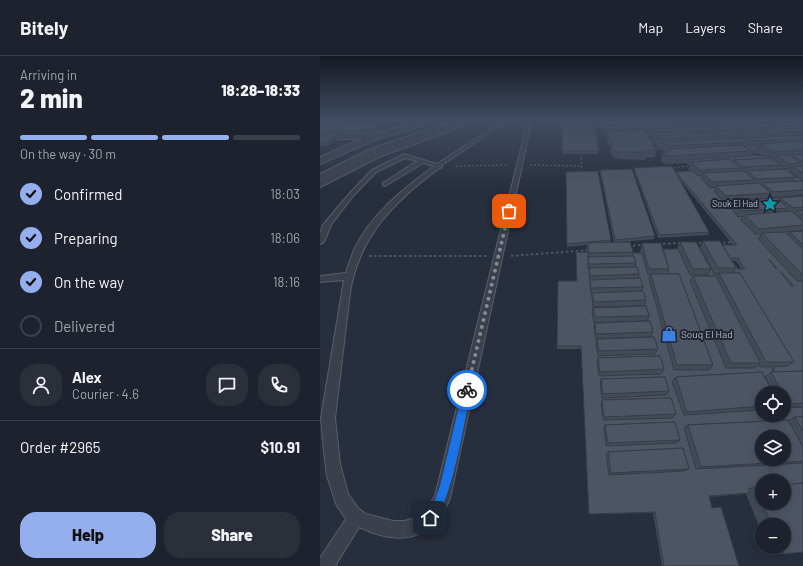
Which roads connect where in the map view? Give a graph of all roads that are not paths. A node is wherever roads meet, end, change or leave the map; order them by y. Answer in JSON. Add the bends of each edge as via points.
{"nodes":[{"id":1,"x":358,"y":144,"type":"edge"},
{"id":2,"x":378,"y":144,"type":"edge"},
{"id":3,"x":391,"y":144,"type":"edge"},
{"id":4,"x":394,"y":144,"type":"edge"},
{"id":5,"x":404,"y":144,"type":"edge"},
{"id":6,"x":472,"y":144,"type":"edge"},
{"id":7,"x":524,"y":144,"type":"edge"},
{"id":8,"x":321,"y":159,"type":"edge"},
{"id":9,"x":422,"y":161,"type":"junction"},
{"id":10,"x":442,"y":164,"type":"junction"},
{"id":11,"x":320,"y":178,"type":"edge"},
{"id":12,"x":320,"y":184,"type":"edge"},
{"id":13,"x":385,"y":184,"type":"dead end"},
{"id":14,"x":320,"y":242,"type":"edge"},
{"id":15,"x":349,"y":276,"type":"junction"},
{"id":16,"x":320,"y":279,"type":"edge"},
{"id":17,"x":356,"y":517,"type":"junction"},
{"id":18,"x":325,"y":566,"type":"edge"}],
"edges":[{"from":1,"to":8,"type":"street"},
{"from":2,"to":8,"type":"street"},
{"from":3,"to":11,"type":"lane","via":[[370,151]]},
{"from":4,"to":11,"type":"lane"},
{"from":5,"to":12,"type":"street","via":[[369,156]]},
{"from":6,"to":10,"type":"lane"},
{"from":7,"to":17,"type":"lane","via":[[445,486],[437,508],[426,521],[411,529],[379,526]]},
{"from":9,"to":10,"type":"lane"},
{"from":9,"to":13,"type":"lane"},
{"from":9,"to":14,"type":"lane","via":[[404,156],[374,171],[327,225]]},
{"from":10,"to":15,"type":"lane","via":[[390,205],[367,234]]},
{"from":15,"to":16,"type":"lane"},
{"from":15,"to":17,"type":"lane","via":[[328,418],[330,450],[341,497]]},
{"from":17,"to":18,"type":"lane"}]}
